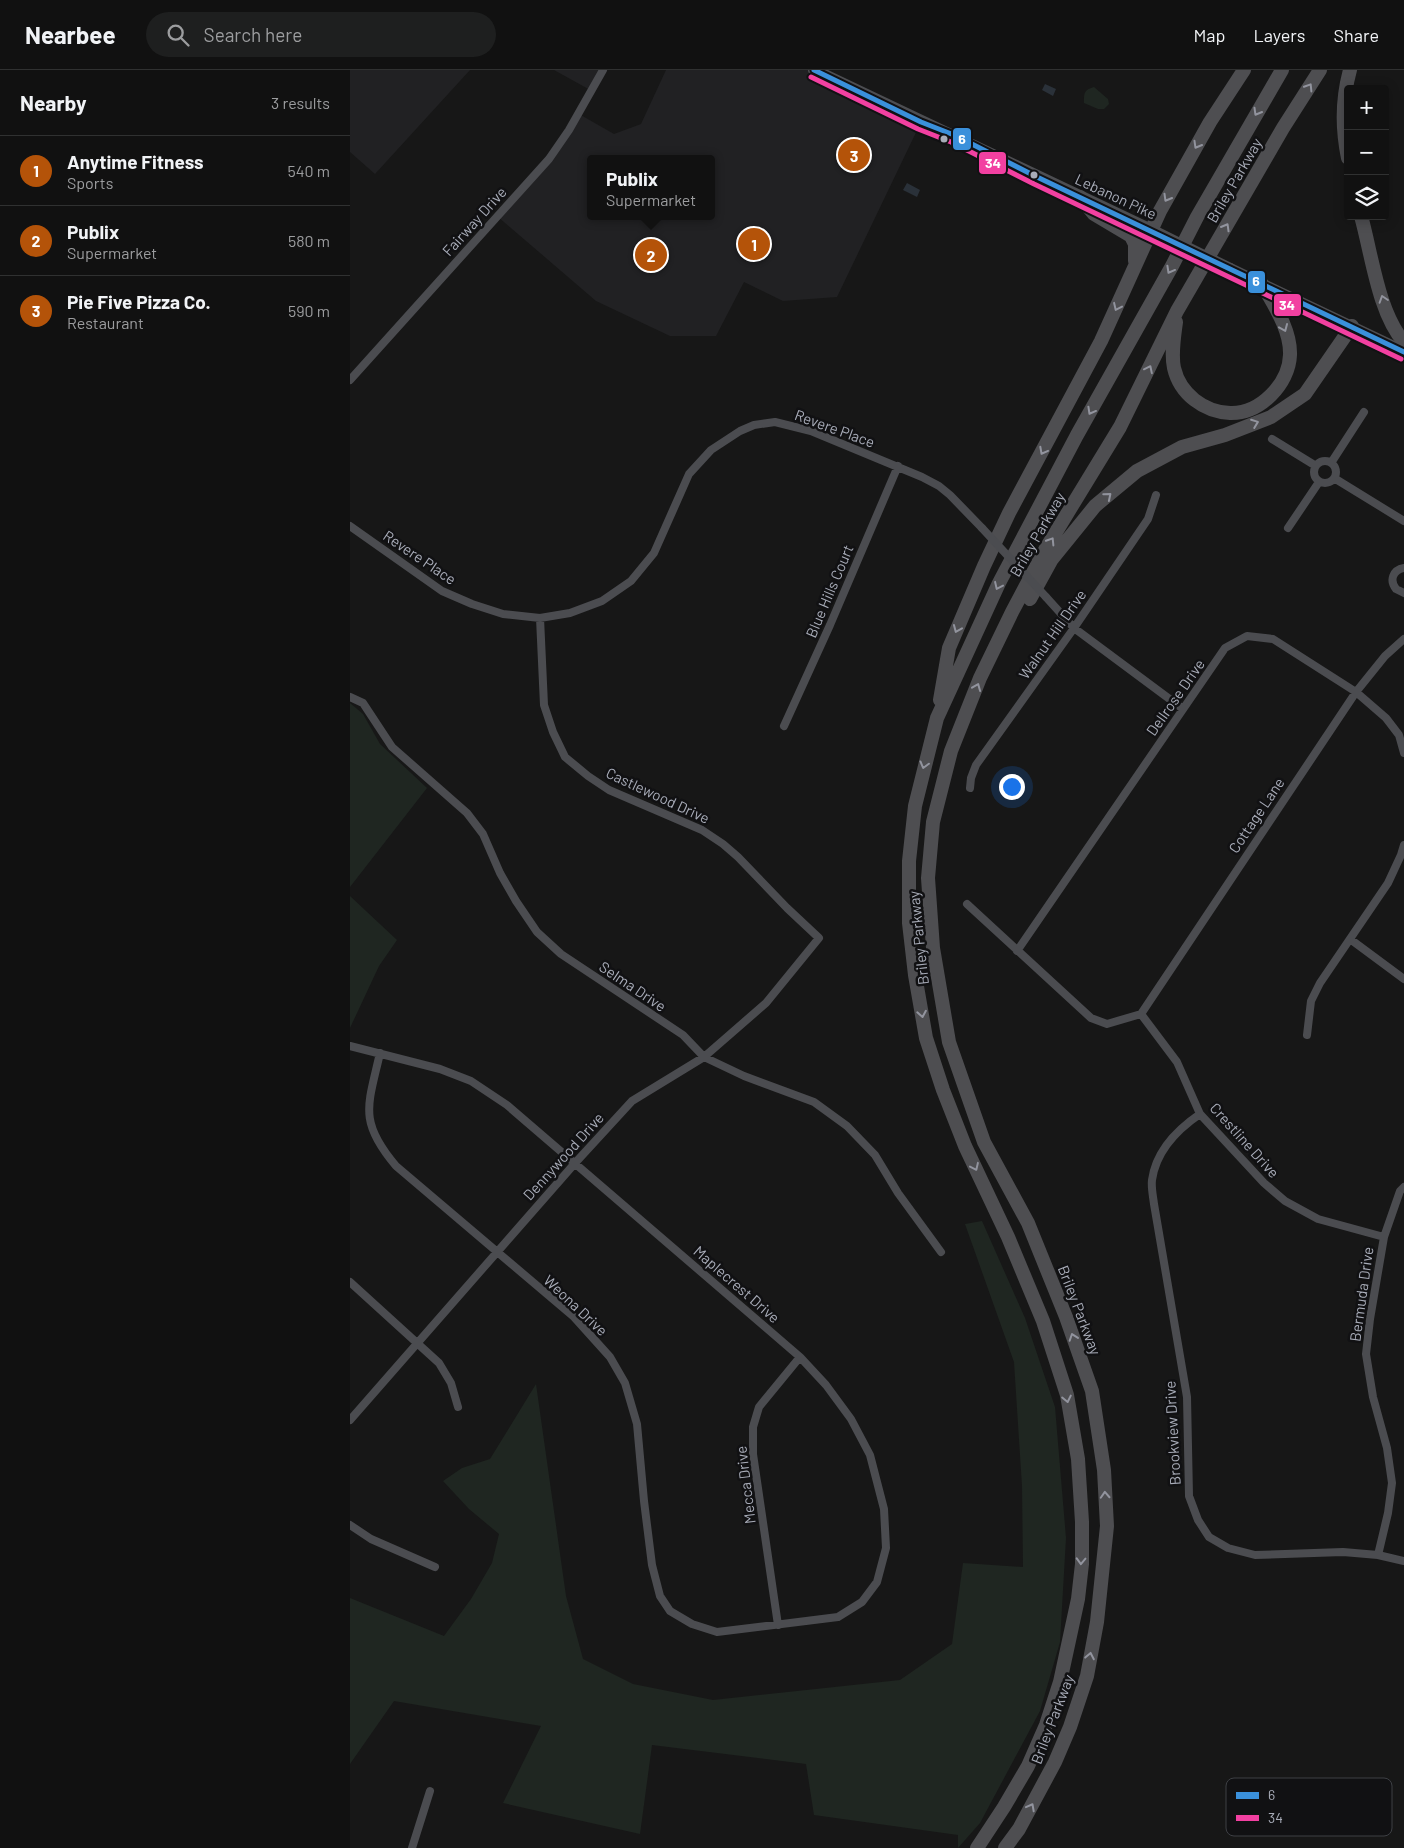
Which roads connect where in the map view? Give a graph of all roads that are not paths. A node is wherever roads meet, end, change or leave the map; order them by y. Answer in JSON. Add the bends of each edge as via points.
{"nodes":[{"id":1,"x":603,"y":70,"type":"edge"},
{"id":2,"x":814,"y":70,"type":"edge"},
{"id":3,"x":1244,"y":70,"type":"edge"},
{"id":4,"x":1282,"y":70,"type":"edge"},
{"id":5,"x":1320,"y":70,"type":"edge"},
{"id":6,"x":1350,"y":70,"type":"edge"},
{"id":7,"x":1345,"y":130,"type":"edge"},
{"id":8,"x":1080,"y":196,"type":"junction"},
{"id":9,"x":1362,"y":220,"type":"edge"},
{"id":10,"x":1151,"y":230,"type":"junction"},
{"id":11,"x":1136,"y":265,"type":"junction"},
{"id":12,"x":1262,"y":284,"type":"junction"},
{"id":13,"x":1177,"y":311,"type":"junction"},
{"id":14,"x":1352,"y":326,"type":"junction"},
{"id":15,"x":1404,"y":342,"type":"edge"},
{"id":16,"x":1404,"y":352,"type":"edge"},
{"id":17,"x":350,"y":380,"type":"edge"},
{"id":18,"x":1364,"y":412,"type":"dead end"},
{"id":19,"x":1272,"y":439,"type":"dead end"},
{"id":20,"x":1331,"y":463,"type":"junction"},
{"id":21,"x":898,"y":466,"type":"junction"},
{"id":22,"x":1316,"y":466,"type":"junction"},
{"id":23,"x":1334,"y":478,"type":"junction"},
{"id":24,"x":1319,"y":482,"type":"junction"},
{"id":25,"x":1156,"y":495,"type":"dead end"},
{"id":26,"x":1404,"y":522,"type":"edge"},
{"id":27,"x":350,"y":526,"type":"edge"},
{"id":28,"x":1288,"y":528,"type":"dead end"},
{"id":29,"x":1404,"y":568,"type":"edge"},
{"id":30,"x":1404,"y":593,"type":"edge"},
{"id":31,"x":540,"y":618,"type":"junction"},
{"id":32,"x":1074,"y":628,"type":"junction"},
{"id":33,"x":1404,"y":639,"type":"edge"},
{"id":34,"x":996,"y":646,"type":"junction"},
{"id":35,"x":1356,"y":692,"type":"junction"},
{"id":36,"x":350,"y":697,"type":"edge"},
{"id":37,"x":1184,"y":709,"type":"junction"},
{"id":38,"x":937,"y":718,"type":"junction"},
{"id":39,"x":784,"y":726,"type":"dead end"},
{"id":40,"x":1404,"y":753,"type":"edge"},
{"id":41,"x":970,"y":788,"type":"dead end"},
{"id":42,"x":1404,"y":845,"type":"edge"},
{"id":43,"x":967,"y":904,"type":"dead end"},
{"id":44,"x":820,"y":938,"type":"joint"},
{"id":45,"x":1350,"y":939,"type":"junction"},
{"id":46,"x":1018,"y":951,"type":"junction"},
{"id":47,"x":1404,"y":979,"type":"edge"},
{"id":48,"x":1141,"y":1014,"type":"junction"},
{"id":49,"x":1307,"y":1035,"type":"dead end"},
{"id":50,"x":350,"y":1046,"type":"edge"},
{"id":51,"x":380,"y":1053,"type":"junction"},
{"id":52,"x":704,"y":1057,"type":"junction"},
{"id":53,"x":1200,"y":1114,"type":"junction"},
{"id":54,"x":576,"y":1162,"type":"junction"},
{"id":55,"x":1404,"y":1186,"type":"edge"},
{"id":56,"x":1384,"y":1237,"type":"junction"},
{"id":57,"x":496,"y":1252,"type":"junction"},
{"id":58,"x":941,"y":1252,"type":"dead end"},
{"id":59,"x":350,"y":1282,"type":"edge"},
{"id":60,"x":418,"y":1342,"type":"junction"},
{"id":61,"x":800,"y":1357,"type":"junction"},
{"id":62,"x":458,"y":1407,"type":"dead end"},
{"id":63,"x":350,"y":1420,"type":"edge"},
{"id":64,"x":350,"y":1526,"type":"edge"},
{"id":65,"x":1378,"y":1555,"type":"junction"},
{"id":66,"x":1404,"y":1561,"type":"edge"},
{"id":67,"x":435,"y":1567,"type":"dead end"},
{"id":68,"x":778,"y":1625,"type":"junction"},
{"id":69,"x":430,"y":1791,"type":"dead end"},
{"id":70,"x":412,"y":1848,"type":"edge"},
{"id":71,"x":977,"y":1848,"type":"edge"},
{"id":72,"x":1005,"y":1848,"type":"edge"}],
"edges":[{"from":1,"to":17,"type":"street","name":"Fairway Drive","via":[[570,130],[549,159]]},
{"from":2,"to":8,"type":"main road","name":"Lebanon Pike"},
{"from":3,"to":10,"type":"highway","one_way":true,"via":[[1205,131]]},
{"from":4,"to":38,"type":"highway","name":"Briley Parkway","one_way":true,"via":[[1196,217],[1031,520]]},
{"from":13,"to":5,"type":"highway","name":"Briley Parkway","one_way":true},
{"from":6,"to":7,"type":"highway","via":[[1345,94]]},
{"from":8,"to":10,"type":"main road","name":"Lebanon Pike"},
{"from":8,"to":11,"type":"highway","via":[[1094,214],[1131,236],[1135,244]]},
{"from":15,"to":9,"type":"highway","one_way":true,"via":[[1384,304]]},
{"from":10,"to":11,"type":"highway"},
{"from":10,"to":12,"type":"main road","name":"Lebanon Pike","bridge":true},
{"from":11,"to":38,"type":"highway","one_way":true,"via":[[1101,341],[1009,514],[977,582],[949,648]]},
{"from":12,"to":13,"type":"highway","one_way":true,"via":[[1289,338],[1290,354],[1288,368],[1275,392],[1248,409],[1231,413],[1216,410],[1191,399],[1184,390],[1174,369]]},
{"from":12,"to":14,"type":"main road","name":"Lebanon Pike"},
{"from":34,"to":13,"type":"highway","name":"Briley Parkway","one_way":true,"via":[[1045,550],[1120,427]]},
{"from":14,"to":16,"type":"main road","name":"Lebanon Pike"},
{"from":34,"to":14,"type":"highway","one_way":true,"via":[[1027,603],[1052,559],[1095,506],[1137,471],[1182,447],[1271,417],[1305,394]]},
{"from":18,"to":20,"type":"street"},
{"from":19,"to":22,"type":"street"},
{"from":20,"to":22,"type":"street","via":[[1323,462]]},
{"from":20,"to":23,"type":"street","via":[[1336,470]]},
{"from":21,"to":31,"type":"street","name":"Revere Place","via":[[811,432],[775,422],[754,425],[711,450],[689,474],[654,553],[630,581],[602,601],[570,613]]},
{"from":21,"to":32,"type":"street","name":"Revere Place","bridge":true,"via":[[939,486],[960,504]]},
{"from":21,"to":39,"type":"street","name":"Blue Hills Court"},
{"from":22,"to":24,"type":"street","via":[[1314,475]]},
{"from":23,"to":24,"type":"street","via":[[1327,483]]},
{"from":23,"to":26,"type":"street"},
{"from":24,"to":28,"type":"street"},
{"from":25,"to":32,"type":"street","name":"Walnut Hill Drive","via":[[1148,519]]},
{"from":27,"to":31,"type":"street","name":"Revere Place","via":[[442,591],[503,614]]},
{"from":29,"to":30,"type":"street","via":[[1394,574],[1392,582]]},
{"from":31,"to":44,"type":"street","name":"Castlewood Drive","via":[[544,705],[565,756],[609,790],[702,830],[722,844]]},
{"from":32,"to":37,"type":"street","name":"Revere Place"},
{"from":32,"to":41,"type":"street","name":"Walnut Hill Drive","via":[[976,765]]},
{"from":33,"to":35,"type":"street","name":"Cottage Lane","via":[[1385,656]]},
{"from":72,"to":34,"type":"highway","name":"Briley Parkway","one_way":true,"via":[[1019,1829],[1055,1762],[1087,1676],[1097,1622],[1107,1526],[1104,1470],[1092,1391],[1028,1223],[984,1142],[949,1042],[933,948],[928,878],[933,822],[950,751]]},
{"from":35,"to":37,"type":"street","name":"Dellrose Drive","via":[[1273,639],[1247,636],[1225,648]]},
{"from":35,"to":40,"type":"street","name":"Dellrose Drive","via":[[1386,718],[1399,735]]},
{"from":35,"to":48,"type":"street","name":"Cottage Lane"},
{"from":36,"to":52,"type":"street","name":"Selma Drive","via":[[363,704],[392,747],[467,813],[483,834],[500,873],[537,932],[561,954],[682,1035]]},
{"from":37,"to":46,"type":"street","name":"Dellrose Drive"},
{"from":38,"to":71,"type":"highway","name":"Briley Parkway","one_way":true,"via":[[915,806],[910,861],[910,923],[926,1038],[965,1146],[1043,1320],[1067,1395],[1078,1459],[1082,1522],[1078,1598],[1060,1682],[1028,1766]]},
{"from":42,"to":45,"type":"street","via":[[1388,883]]},
{"from":43,"to":46,"type":"street"},
{"from":44,"to":52,"type":"street","name":"Dennywood Drive","via":[[766,1003]]},
{"from":45,"to":47,"type":"street"},
{"from":45,"to":49,"type":"street","via":[[1311,1001]]},
{"from":46,"to":48,"type":"street","via":[[1091,1018],[1107,1024]]},
{"from":48,"to":53,"type":"street","name":"Crestline Drive","via":[[1177,1062]]},
{"from":50,"to":51,"type":"street","name":"Maplecrest Drive"},
{"from":51,"to":54,"type":"street","name":"Maplecrest Drive","via":[[471,1081],[507,1105]]},
{"from":51,"to":57,"type":"street","name":"Weona Drive","via":[[368,1107],[371,1126],[382,1150],[396,1166]]},
{"from":52,"to":54,"type":"street","name":"Dennywood Drive","via":[[632,1101]]},
{"from":52,"to":58,"type":"street","name":"Selma Drive","via":[[814,1102],[846,1126],[875,1155]]},
{"from":53,"to":56,"type":"street","name":"Crestline Drive","via":[[1285,1202],[1318,1219]]},
{"from":53,"to":65,"type":"street","name":"Brookview Drive","via":[[1184,1125],[1169,1142],[1158,1158],[1152,1180],[1187,1397],[1189,1496],[1198,1520],[1209,1536],[1228,1548],[1255,1555],[1342,1552]]},
{"from":54,"to":57,"type":"street","name":"Dennywood Drive"},
{"from":54,"to":61,"type":"street","name":"Maplecrest Drive"},
{"from":55,"to":56,"type":"street","name":"Bermuda Drive"},
{"from":56,"to":65,"type":"street","name":"Bermuda Drive","via":[[1366,1354],[1392,1483]]},
{"from":57,"to":60,"type":"street","name":"Dennywood Drive"},
{"from":57,"to":68,"type":"street","name":"Weona Drive","via":[[574,1317],[610,1357],[625,1384],[637,1424],[652,1565],[660,1596],[670,1611],[692,1624],[717,1632]]},
{"from":59,"to":60,"type":"street"},
{"from":60,"to":62,"type":"street","via":[[439,1363],[451,1384]]},
{"from":60,"to":63,"type":"street","name":"Dennywood Drive"},
{"from":61,"to":68,"type":"street","name":"Mecca Drive","via":[[759,1407],[753,1427],[753,1454]]},
{"from":61,"to":68,"type":"street","name":"Maplecrest Drive","via":[[851,1419],[870,1455],[884,1509],[886,1548],[877,1582],[862,1602],[838,1617]]},
{"from":64,"to":67,"type":"street","via":[[371,1539]]},
{"from":65,"to":66,"type":"street","name":"Brookview Drive"},
{"from":69,"to":70,"type":"street"}]}
